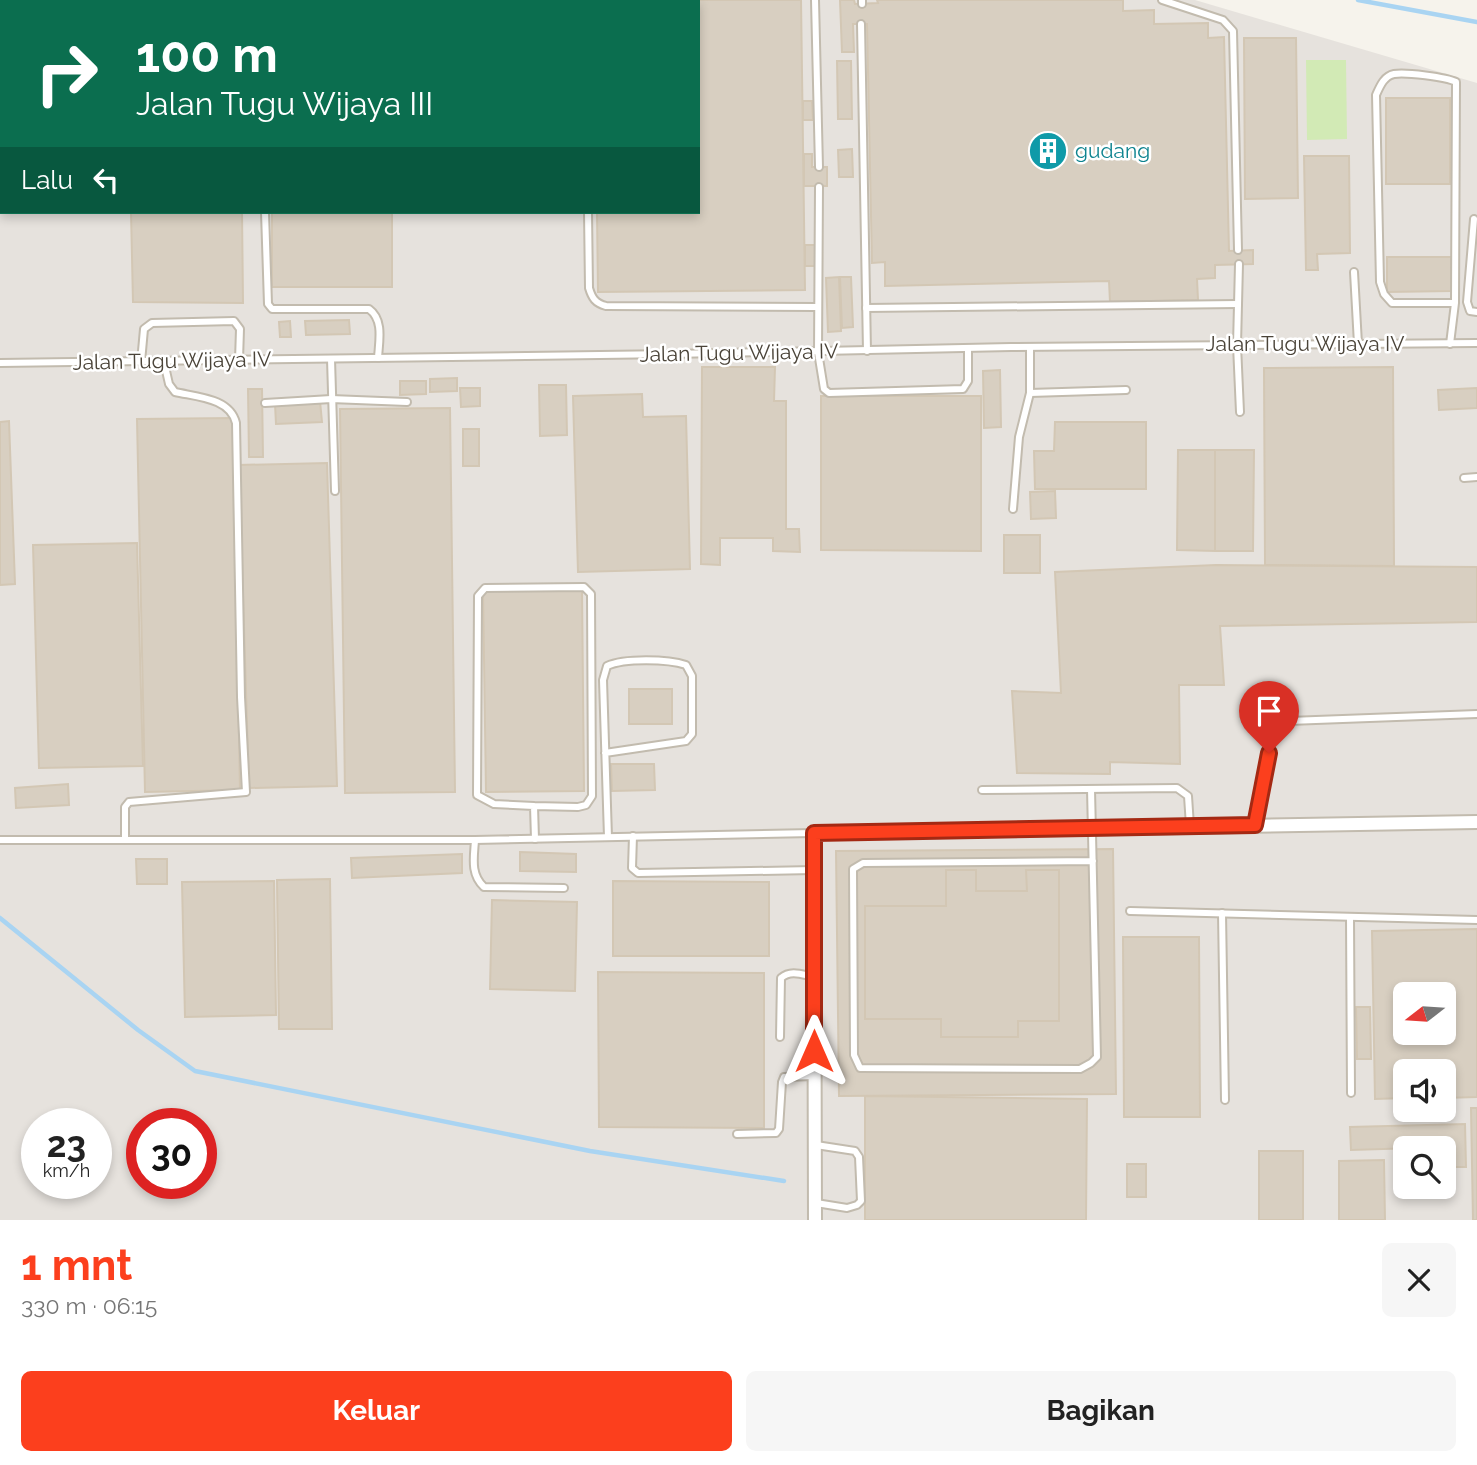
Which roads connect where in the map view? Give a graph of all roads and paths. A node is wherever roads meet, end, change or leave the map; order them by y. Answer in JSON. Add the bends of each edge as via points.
{"nodes":[{"id":1,"x":815,"y":0,"type":"edge"},
{"id":2,"x":1163,"y":0,"type":"edge"},
{"id":3,"x":861,"y":24,"type":"dead end"},
{"id":4,"x":819,"y":167,"type":"dead end"},
{"id":5,"x":819,"y":187,"type":"dead end"},
{"id":6,"x":265,"y":214,"type":"edge"},
{"id":7,"x":588,"y":214,"type":"edge"},
{"id":8,"x":1474,"y":219,"type":"dead end"},
{"id":9,"x":1238,"y":250,"type":"dead end"},
{"id":10,"x":1239,"y":264,"type":"dead end"},
{"id":11,"x":1354,"y":272,"type":"dead end"},
{"id":12,"x":1455,"y":303,"type":"junction"},
{"id":13,"x":1238,"y":304,"type":"junction"},
{"id":14,"x":817,"y":307,"type":"junction"},
{"id":15,"x":866,"y":308,"type":"junction"},
{"id":16,"x":1477,"y":312,"type":"edge"},
{"id":17,"x":1477,"y":343,"type":"edge"},
{"id":18,"x":1357,"y":344,"type":"junction"},
{"id":19,"x":1450,"y":344,"type":"junction"},
{"id":20,"x":1237,"y":345,"type":"junction"},
{"id":21,"x":1030,"y":347,"type":"junction"},
{"id":22,"x":968,"y":348,"type":"junction"},
{"id":23,"x":867,"y":351,"type":"junction"},
{"id":24,"x":818,"y":352,"type":"junction"},
{"id":25,"x":378,"y":358,"type":"junction"},
{"id":26,"x":331,"y":359,"type":"junction"},
{"id":27,"x":239,"y":360,"type":"junction"},
{"id":28,"x":141,"y":362,"type":"junction"},
{"id":29,"x":164,"y":362,"type":"junction"},
{"id":30,"x":0,"y":363,"type":"edge"},
{"id":31,"x":1126,"y":390,"type":"dead end"},
{"id":32,"x":1030,"y":393,"type":"junction"},
{"id":33,"x":331,"y":399,"type":"junction"},
{"id":34,"x":265,"y":402,"type":"dead end"},
{"id":35,"x":407,"y":402,"type":"dead end"},
{"id":36,"x":1240,"y":412,"type":"dead end"},
{"id":37,"x":1477,"y":477,"type":"edge"},
{"id":38,"x":1464,"y":478,"type":"dead end"},
{"id":39,"x":335,"y":491,"type":"dead end"},
{"id":40,"x":1013,"y":509,"type":"dead end"},
{"id":41,"x":1477,"y":714,"type":"edge"},
{"id":42,"x":605,"y":752,"type":"junction"},
{"id":43,"x":1091,"y":789,"type":"junction"},
{"id":44,"x":982,"y":790,"type":"dead end"},
{"id":45,"x":534,"y":806,"type":"junction"},
{"id":46,"x":1477,"y":822,"type":"edge"},
{"id":47,"x":1255,"y":825,"type":"junction"},
{"id":48,"x":1190,"y":826,"type":"junction"},
{"id":49,"x":1092,"y":829,"type":"junction"},
{"id":50,"x":814,"y":833,"type":"junction"},
{"id":51,"x":633,"y":836,"type":"junction"},
{"id":52,"x":608,"y":837,"type":"junction"},
{"id":53,"x":535,"y":839,"type":"junction"},
{"id":54,"x":475,"y":840,"type":"junction"},
{"id":55,"x":0,"y":841,"type":"edge"},
{"id":56,"x":125,"y":841,"type":"junction"},
{"id":57,"x":1093,"y":860,"type":"junction"},
{"id":58,"x":814,"y":870,"type":"junction"},
{"id":59,"x":564,"y":888,"type":"dead end"},
{"id":60,"x":1130,"y":911,"type":"dead end"},
{"id":61,"x":1222,"y":914,"type":"junction"},
{"id":62,"x":1350,"y":917,"type":"junction"},
{"id":63,"x":1477,"y":920,"type":"edge"},
{"id":64,"x":815,"y":977,"type":"junction"},
{"id":65,"x":780,"y":1037,"type":"dead end"},
{"id":66,"x":814,"y":1076,"type":"junction"},
{"id":67,"x":1352,"y":1093,"type":"dead end"},
{"id":68,"x":1225,"y":1100,"type":"dead end"},
{"id":69,"x":737,"y":1134,"type":"dead end"},
{"id":70,"x":816,"y":1145,"type":"junction"},
{"id":71,"x":815,"y":1203,"type":"junction"},
{"id":72,"x":815,"y":1220,"type":"edge"}],
"edges":[{"from":1,"to":4,"type":"lane"},
{"from":2,"to":9,"type":"lane","via":[[1223,20],[1233,31]]},
{"from":3,"to":15,"type":"lane"},
{"from":5,"to":14,"type":"lane"},
{"from":6,"to":25,"type":"lane","via":[[268,304],[272,309],[369,309],[379,321]]},
{"from":7,"to":14,"type":"lane","via":[[589,288],[597,304]]},
{"from":8,"to":16,"type":"lane","via":[[1467,302],[1470,311]]},
{"from":10,"to":13,"type":"lane"},
{"from":11,"to":18,"type":"lane"},
{"from":12,"to":12,"type":"lane","via":[[1456,82],[1447,77],[1393,74],[1382,81],[1376,94],[1380,282],[1392,303]]},
{"from":12,"to":19,"type":"lane"},
{"from":13,"to":15,"type":"lane"},
{"from":13,"to":20,"type":"lane"},
{"from":14,"to":24,"type":"lane"},
{"from":15,"to":23,"type":"lane"},
{"from":17,"to":19,"type":"lane","name":"Jalan Tugu Wijaya IV"},
{"from":18,"to":19,"type":"lane","name":"Jalan Tugu Wijaya IV"},
{"from":18,"to":20,"type":"lane","name":"Jalan Tugu Wijaya IV"},
{"from":20,"to":21,"type":"lane","name":"Jalan Tugu Wijaya IV"},
{"from":20,"to":36,"type":"lane"},
{"from":21,"to":22,"type":"lane","name":"Jalan Tugu Wijaya IV"},
{"from":21,"to":32,"type":"lane"},
{"from":22,"to":23,"type":"lane","name":"Jalan Tugu Wijaya IV"},
{"from":22,"to":24,"type":"lane","via":[[968,381],[963,388],[829,393],[824,389]]},
{"from":23,"to":24,"type":"lane","name":"Jalan Tugu Wijaya IV"},
{"from":24,"to":25,"type":"lane","name":"Jalan Tugu Wijaya IV"},
{"from":25,"to":26,"type":"lane","name":"Jalan Tugu Wijaya IV"},
{"from":26,"to":27,"type":"lane","name":"Jalan Tugu Wijaya IV"},
{"from":26,"to":33,"type":"lane"},
{"from":27,"to":28,"type":"lane","via":[[240,329],[234,321],[146,325]]},
{"from":27,"to":29,"type":"lane","name":"Jalan Tugu Wijaya IV"},
{"from":28,"to":29,"type":"lane","name":"Jalan Tugu Wijaya IV"},
{"from":28,"to":30,"type":"lane","name":"Jalan Tugu Wijaya IV"},
{"from":29,"to":56,"type":"lane","via":[[171,389],[224,404],[236,423],[246,792],[129,802]]},
{"from":31,"to":32,"type":"lane"},
{"from":32,"to":40,"type":"lane","via":[[1019,436]]},
{"from":33,"to":34,"type":"lane"},
{"from":33,"to":35,"type":"lane"},
{"from":33,"to":39,"type":"lane"},
{"from":37,"to":38,"type":"lane"},
{"from":41,"to":47,"type":"lane","via":[[1281,724],[1274,729]]},
{"from":42,"to":42,"type":"lane","via":[[686,741],[692,734],[692,676],[686,665],[617,661],[607,666],[603,680]]},
{"from":42,"to":52,"type":"lane"},
{"from":43,"to":44,"type":"lane"},
{"from":43,"to":48,"type":"lane","via":[[1177,788],[1188,796]]},
{"from":43,"to":49,"type":"lane"},
{"from":45,"to":45,"type":"lane","via":[[578,807],[592,796],[591,594],[584,587],[485,588],[478,596],[477,795],[494,804]]},
{"from":45,"to":53,"type":"lane"},
{"from":46,"to":47,"type":"street"},
{"from":47,"to":48,"type":"street"},
{"from":48,"to":49,"type":"street"},
{"from":49,"to":50,"type":"street"},
{"from":49,"to":57,"type":"lane"},
{"from":50,"to":51,"type":"lane"},
{"from":50,"to":58,"type":"street"},
{"from":51,"to":52,"type":"lane"},
{"from":51,"to":58,"type":"lane","via":[[632,868],[638,873]]},
{"from":52,"to":53,"type":"lane"},
{"from":53,"to":54,"type":"lane"},
{"from":54,"to":56,"type":"lane"},
{"from":54,"to":59,"type":"lane","via":[[474,869],[484,887]]},
{"from":55,"to":56,"type":"lane"},
{"from":57,"to":57,"type":"lane","via":[[1097,1057],[1091,1063],[1080,1069],[860,1069],[854,1055],[853,869],[863,863]]},
{"from":58,"to":64,"type":"street"},
{"from":60,"to":61,"type":"lane"},
{"from":61,"to":62,"type":"lane"},
{"from":61,"to":68,"type":"lane"},
{"from":62,"to":63,"type":"lane"},
{"from":62,"to":67,"type":"lane"},
{"from":64,"to":65,"type":"lane","via":[[794,972],[782,978]]},
{"from":64,"to":66,"type":"street"},
{"from":66,"to":69,"type":"lane","via":[[784,1077],[776,1133]]},
{"from":66,"to":70,"type":"street"},
{"from":70,"to":71,"type":"street"},
{"from":70,"to":71,"type":"lane","via":[[855,1151],[861,1201],[847,1208]]},
{"from":71,"to":72,"type":"street"}]}
